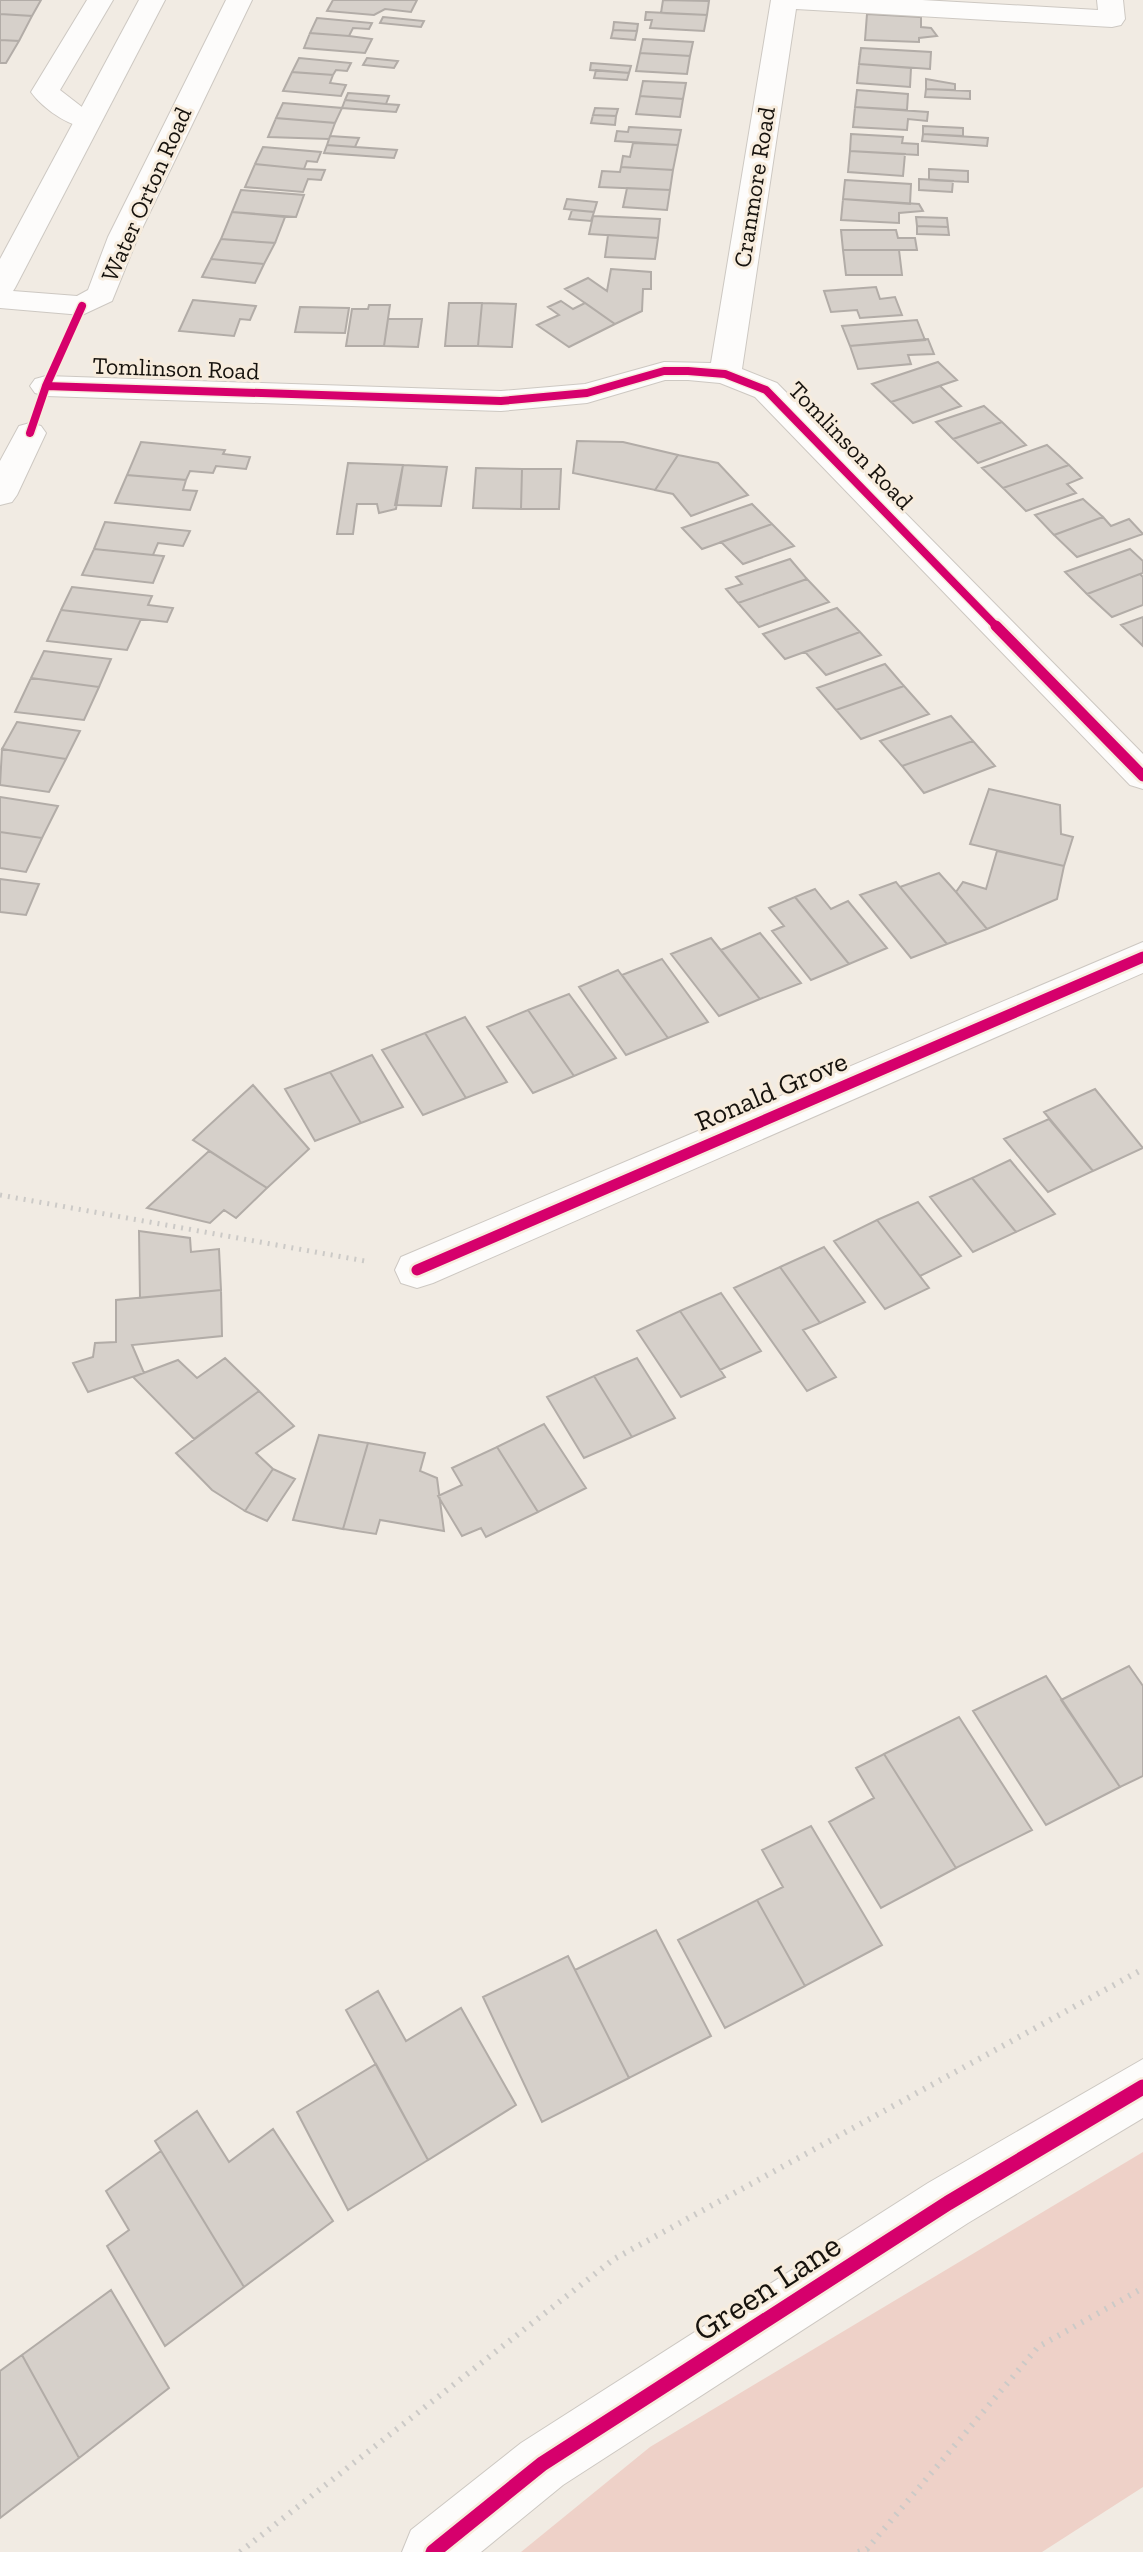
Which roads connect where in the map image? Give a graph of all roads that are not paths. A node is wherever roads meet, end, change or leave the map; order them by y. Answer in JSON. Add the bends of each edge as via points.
{"nodes":[{"id":1,"x":100,"y":0,"type":"edge"},
{"id":2,"x":152,"y":0,"type":"edge"},
{"id":3,"x":239,"y":0,"type":"edge"},
{"id":4,"x":784,"y":0,"type":"edge"},
{"id":5,"x":1110,"y":0,"type":"edge"},
{"id":6,"x":86,"y":121,"type":"junction"},
{"id":7,"x":0,"y":288,"type":"edge"},
{"id":8,"x":0,"y":299,"type":"edge"},
{"id":9,"x":725,"y":374,"type":"junction"},
{"id":10,"x":46,"y":386,"type":"dead end"},
{"id":11,"x":30,"y":433,"type":"dead end"},
{"id":12,"x":0,"y":495,"type":"edge"},
{"id":13,"x":1143,"y":776,"type":"edge"},
{"id":14,"x":1143,"y":957,"type":"edge"},
{"id":15,"x":417,"y":1270,"type":"road end"},
{"id":16,"x":1143,"y":2087,"type":"edge"},
{"id":17,"x":433,"y":2552,"type":"edge"}],
"edges":[{"from":1,"to":6,"type":"street","via":[[45,92]]},
{"from":2,"to":6,"type":"street"},
{"from":3,"to":8,"type":"street","name":"Water Orton Road","via":[[130,223],[101,295],[82,306]]},
{"from":4,"to":5,"type":"street","via":[[1112,19]]},
{"from":4,"to":9,"type":"street","name":"Cranmore Road"},
{"from":6,"to":7,"type":"street"},
{"from":9,"to":10,"type":"street","name":"Tomlinson Road","via":[[664,371],[587,393],[501,401]]},
{"from":9,"to":13,"type":"street","name":"Tomlinson Road","via":[[766,390]]},
{"from":11,"to":12,"type":"street"},
{"from":14,"to":15,"type":"street","name":"Ronald Grove"},
{"from":16,"to":17,"type":"street","name":"Green Lane","via":[[948,2203],[542,2464]]}]}
